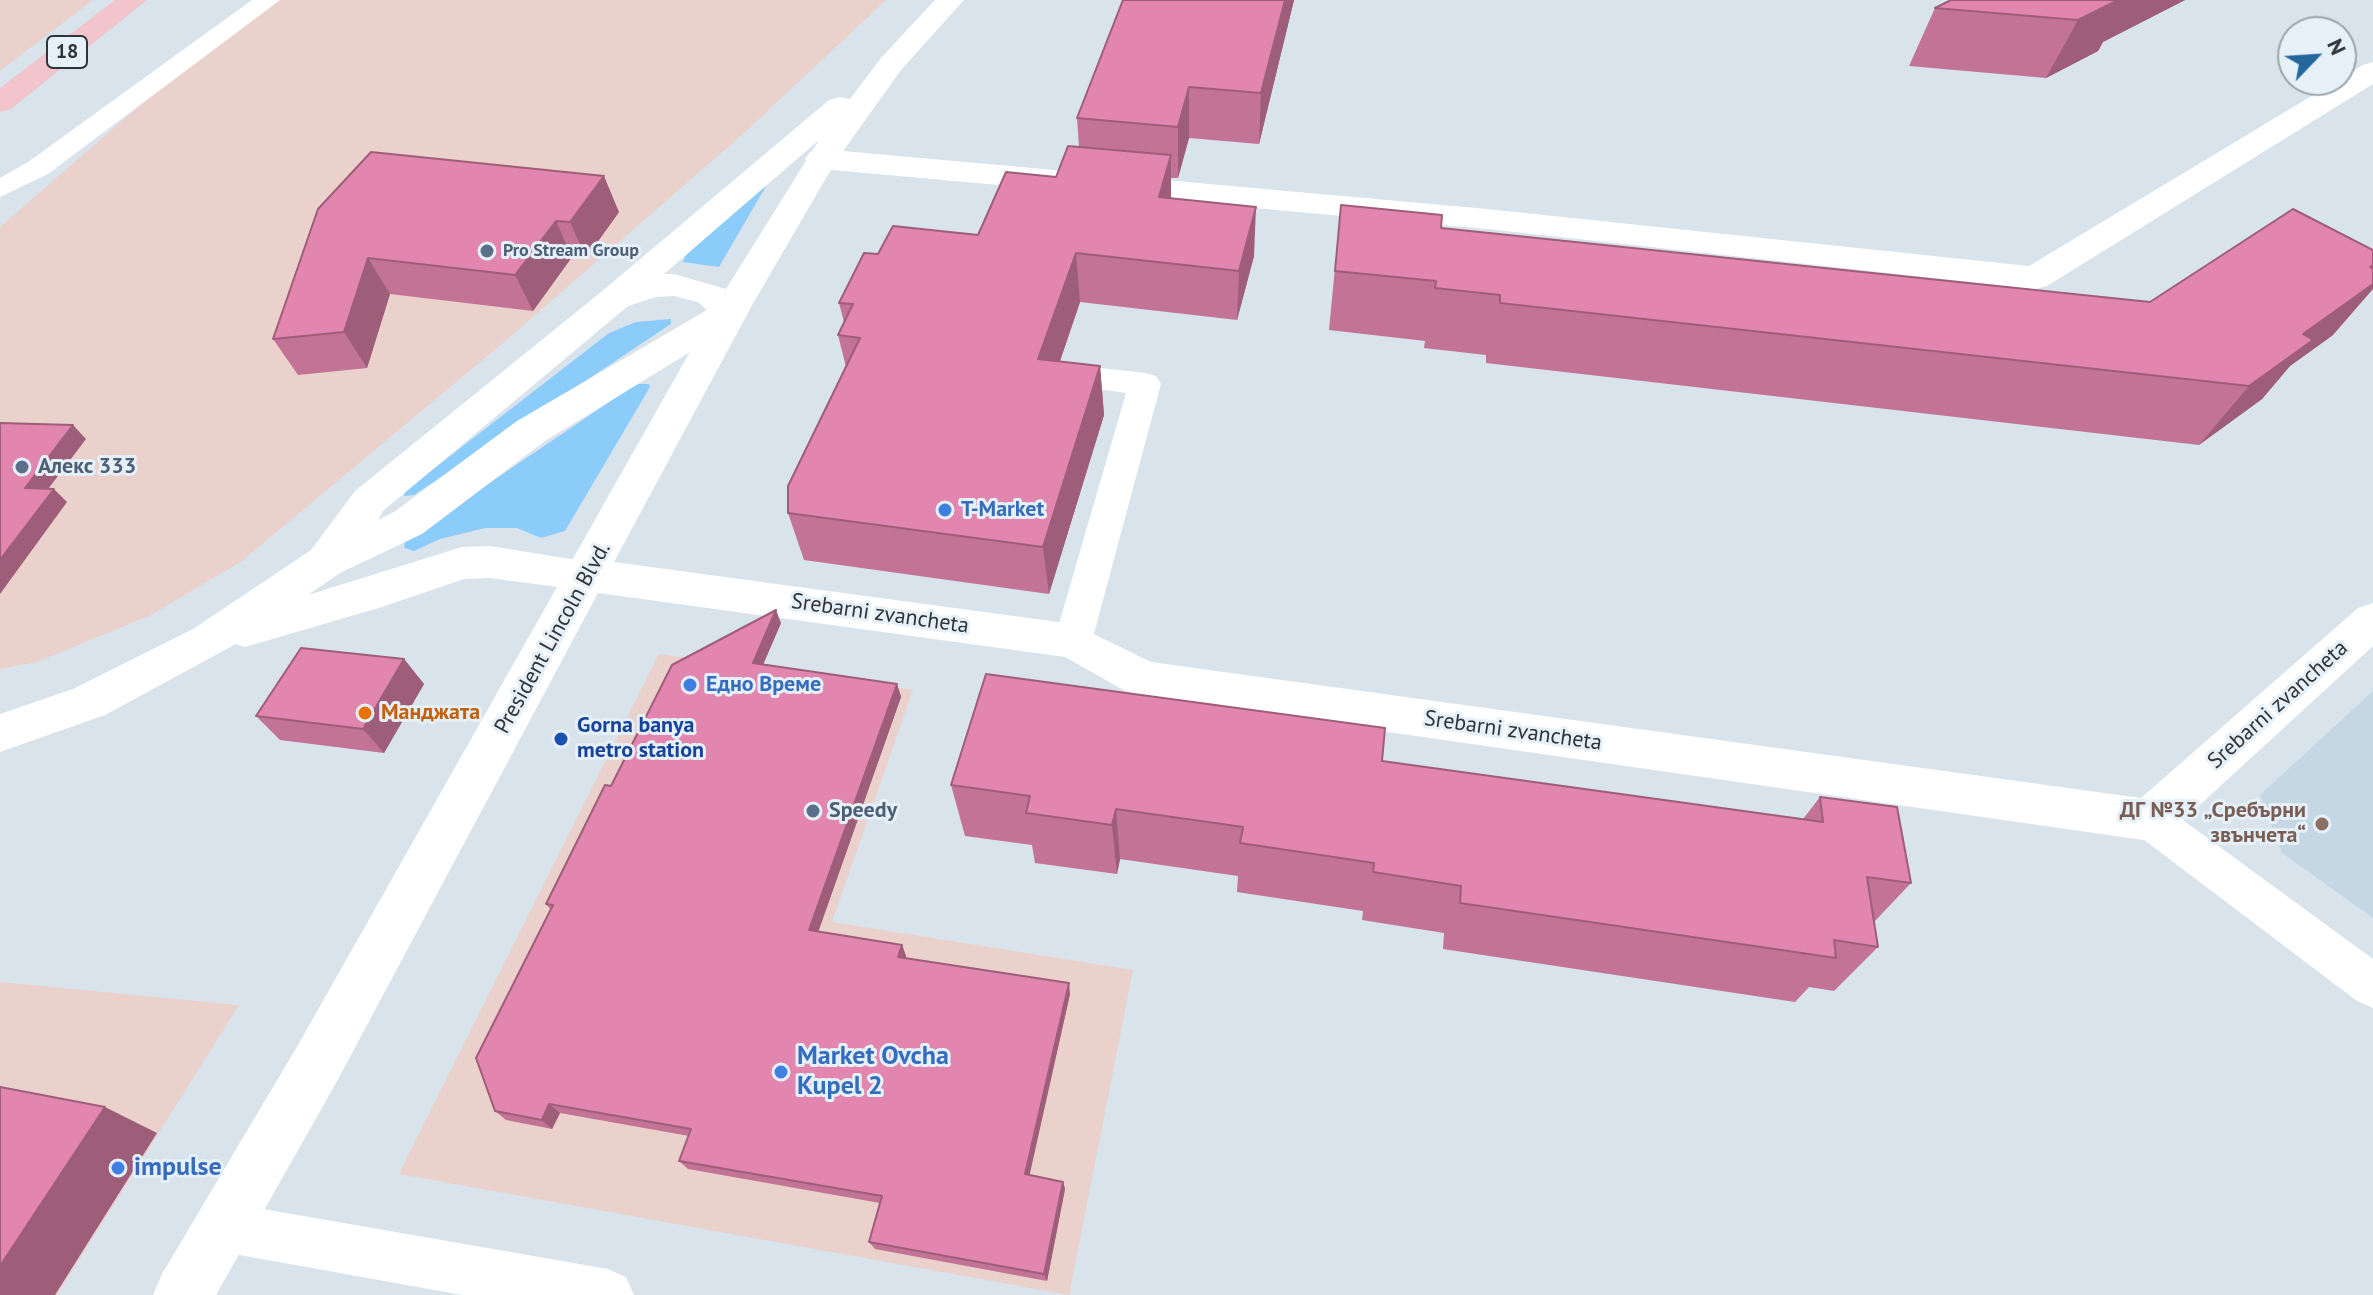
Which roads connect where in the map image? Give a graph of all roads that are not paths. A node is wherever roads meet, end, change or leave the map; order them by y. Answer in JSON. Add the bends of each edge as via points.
{"nodes":[{"id":1,"x":133,"y":0,"type":"edge"},
{"id":2,"x":268,"y":0,"type":"edge"},
{"id":3,"x":950,"y":0,"type":"edge"},
{"id":4,"x":891,"y":64,"type":"junction"},
{"id":5,"x":2373,"y":71,"type":"edge"},
{"id":6,"x":0,"y":103,"type":"edge"},
{"id":7,"x":821,"y":159,"type":"junction"},
{"id":8,"x":0,"y":189,"type":"edge"},
{"id":9,"x":613,"y":300,"type":"junction"},
{"id":10,"x":731,"y":311,"type":"junction"},
{"id":11,"x":1083,"y":377,"type":"edge"},
{"id":12,"x":325,"y":562,"type":"junction"},
{"id":13,"x":587,"y":575,"type":"junction"},
{"id":14,"x":2373,"y":620,"type":"edge"},
{"id":15,"x":208,"y":641,"type":"junction"},
{"id":16,"x":1073,"y":641,"type":"junction"},
{"id":17,"x":0,"y":733,"type":"edge"},
{"id":18,"x":2150,"y":820,"type":"junction"},
{"id":19,"x":2373,"y":986,"type":"edge"},
{"id":20,"x":223,"y":1227,"type":"junction"},
{"id":21,"x":183,"y":1295,"type":"edge"},
{"id":22,"x":608,"y":1295,"type":"edge"}],
"edges":[{"from":1,"to":6,"type":"highway","number":"18"},
{"from":2,"to":8,"type":"lane","via":[[38,168]]},
{"from":3,"to":4,"type":"street","name":"President Lincoln Blvd."},
{"from":4,"to":7,"type":"street","name":"President Lincoln Blvd."},
{"from":4,"to":9,"type":"street"},
{"from":5,"to":7,"type":"street","via":[[2035,278],[1487,219]]},
{"from":7,"to":10,"type":"street","name":"President Lincoln Blvd."},
{"from":9,"to":10,"type":"street","via":[[674,285],[710,294]]},
{"from":9,"to":12,"type":"street","via":[[369,501]]},
{"from":10,"to":12,"type":"street","via":[[531,431],[408,523]]},
{"from":10,"to":13,"type":"street","name":"President Lincoln Blvd."},
{"from":11,"to":16,"type":"lane","via":[[1145,384]]},
{"from":12,"to":15,"type":"street"},
{"from":13,"to":15,"type":"street","name":"Srebarni zvancheta","via":[[462,563]]},
{"from":13,"to":16,"type":"street","name":"Srebarni zvancheta"},
{"from":13,"to":20,"type":"street","name":"President Lincoln Blvd."},
{"from":14,"to":18,"type":"street","name":"Srebarni zvancheta"},
{"from":15,"to":17,"type":"street","via":[[89,702]]},
{"from":16,"to":18,"type":"street","name":"Srebarni zvancheta","via":[[1143,679]]},
{"from":18,"to":19,"type":"lane"},
{"from":20,"to":21,"type":"street","name":"President Lincoln Blvd."},
{"from":20,"to":22,"type":"lane"}]}
